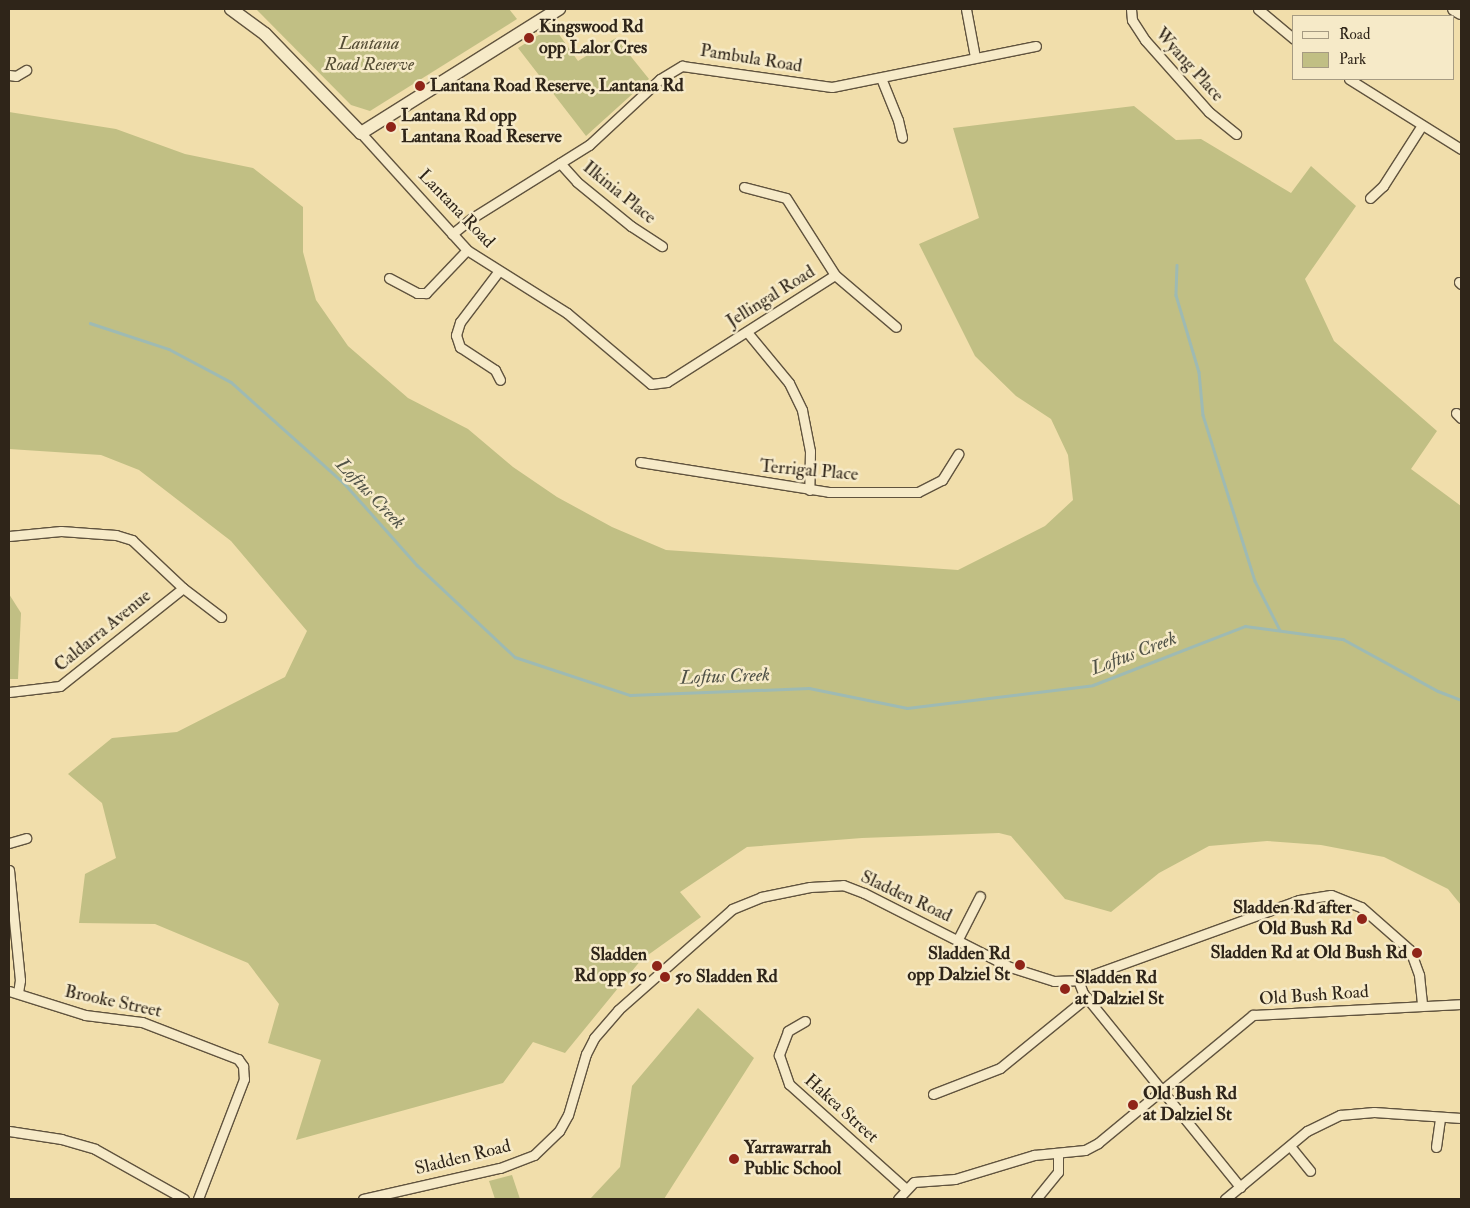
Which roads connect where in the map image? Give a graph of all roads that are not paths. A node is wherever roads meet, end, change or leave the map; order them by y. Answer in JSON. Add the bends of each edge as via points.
{"nodes":[{"id":1,"x":231,"y":9,"type":"edge"},
{"id":2,"x":558,"y":9,"type":"edge"},
{"id":3,"x":966,"y":9,"type":"edge"},
{"id":4,"x":1130,"y":9,"type":"edge"},
{"id":5,"x":1258,"y":9,"type":"edge"},
{"id":6,"x":1454,"y":9,"type":"edge"},
{"id":7,"x":1461,"y":13,"type":"edge"},
{"id":8,"x":1292,"y":37,"type":"edge"},
{"id":9,"x":1036,"y":46,"type":"dead end"},
{"id":10,"x":975,"y":57,"type":"junction"},
{"id":11,"x":26,"y":70,"type":"dead end"},
{"id":12,"x":9,"y":75,"type":"edge"},
{"id":13,"x":881,"y":78,"type":"junction"},
{"id":14,"x":1351,"y":80,"type":"edge"},
{"id":15,"x":1422,"y":125,"type":"junction"},
{"id":16,"x":361,"y":133,"type":"junction"},
{"id":17,"x":1236,"y":134,"type":"dead end"},
{"id":18,"x":902,"y":138,"type":"dead end"},
{"id":19,"x":1461,"y":149,"type":"edge"},
{"id":20,"x":560,"y":162,"type":"junction"},
{"id":21,"x":744,"y":187,"type":"dead end"},
{"id":22,"x":1370,"y":198,"type":"dead end"},
{"id":23,"x":452,"y":234,"type":"junction"},
{"id":24,"x":662,"y":246,"type":"dead end"},
{"id":25,"x":467,"y":250,"type":"junction"},
{"id":26,"x":498,"y":272,"type":"junction"},
{"id":27,"x":835,"y":275,"type":"junction"},
{"id":28,"x":388,"y":278,"type":"dead end"},
{"id":29,"x":896,"y":327,"type":"dead end"},
{"id":30,"x":747,"y":332,"type":"junction"},
{"id":31,"x":500,"y":380,"type":"dead end"},
{"id":32,"x":656,"y":386,"type":"joint"},
{"id":33,"x":958,"y":454,"type":"dead end"},
{"id":34,"x":640,"y":462,"type":"dead end"},
{"id":35,"x":809,"y":490,"type":"junction"},
{"id":36,"x":9,"y":536,"type":"edge"},
{"id":37,"x":183,"y":588,"type":"junction"},
{"id":38,"x":220,"y":617,"type":"dead end"},
{"id":39,"x":9,"y":692,"type":"edge"},
{"id":40,"x":26,"y":838,"type":"dead end"},
{"id":41,"x":9,"y":842,"type":"edge"},
{"id":42,"x":9,"y":870,"type":"edge"},
{"id":43,"x":980,"y":896,"type":"dead end"},
{"id":44,"x":958,"y":940,"type":"junction"},
{"id":45,"x":1078,"y":980,"type":"junction"},
{"id":46,"x":13,"y":992,"type":"edge"},
{"id":47,"x":1087,"y":997,"type":"junction"},
{"id":48,"x":1461,"y":1004,"type":"edge"},
{"id":49,"x":1422,"y":1006,"type":"junction"},
{"id":50,"x":805,"y":1021,"type":"dead end"},
{"id":51,"x":1162,"y":1089,"type":"junction"},
{"id":52,"x":933,"y":1094,"type":"dead end"},
{"id":53,"x":1440,"y":1117,"type":"junction"},
{"id":54,"x":1461,"y":1118,"type":"edge"},
{"id":55,"x":9,"y":1131,"type":"edge"},
{"id":56,"x":1290,"y":1146,"type":"junction"},
{"id":57,"x":1436,"y":1147,"type":"dead end"},
{"id":58,"x":1058,"y":1154,"type":"junction"},
{"id":59,"x":1310,"y":1171,"type":"dead end"},
{"id":60,"x":906,"y":1188,"type":"junction"},
{"id":61,"x":1240,"y":1188,"type":"junction"},
{"id":62,"x":184,"y":1199,"type":"edge"},
{"id":63,"x":198,"y":1199,"type":"edge"},
{"id":64,"x":363,"y":1199,"type":"edge"},
{"id":65,"x":898,"y":1199,"type":"edge"},
{"id":66,"x":1036,"y":1199,"type":"edge"},
{"id":67,"x":1225,"y":1199,"type":"edge"}],
"edges":[{"from":1,"to":16,"type":"street","name":"Lantana Road","via":[[265,34]]},
{"from":2,"to":16,"type":"street"},
{"from":3,"to":10,"type":"street"},
{"from":4,"to":17,"type":"street","name":"Wyang Place","via":[[1132,20],[1145,40],[1209,112]]},
{"from":5,"to":8,"type":"street"},
{"from":6,"to":7,"type":"street"},
{"from":9,"to":10,"type":"street","name":"Pambula Road"},
{"from":10,"to":13,"type":"street","name":"Pambula Road"},
{"from":11,"to":12,"type":"street","via":[[16,76]]},
{"from":13,"to":18,"type":"street"},
{"from":13,"to":20,"type":"street","name":"Pambula Road","via":[[832,87],[682,66],[660,79],[595,140]]},
{"from":14,"to":15,"type":"street"},
{"from":15,"to":19,"type":"street"},
{"from":15,"to":22,"type":"street","via":[[1383,186]]},
{"from":16,"to":23,"type":"street","name":"Lantana Road"},
{"from":20,"to":23,"type":"street","name":"Pambula Road"},
{"from":20,"to":24,"type":"street","name":"Ilkinia Place","via":[[570,176],[631,226]]},
{"from":21,"to":27,"type":"street","via":[[786,198]]},
{"from":23,"to":25,"type":"street","name":"Lantana Road"},
{"from":25,"to":26,"type":"street","name":"Lantana Road"},
{"from":25,"to":28,"type":"street","via":[[426,293],[417,293]]},
{"from":26,"to":31,"type":"street","via":[[460,322],[456,335],[460,347],[495,370]]},
{"from":26,"to":32,"type":"street","name":"Lantana Road","via":[[567,313]]},
{"from":27,"to":29,"type":"street","name":"Jellingal Road"},
{"from":27,"to":30,"type":"street","name":"Jellingal Road"},
{"from":30,"to":32,"type":"street","name":"Jellingal Road"},
{"from":30,"to":35,"type":"street","via":[[789,383],[802,410],[812,470]]},
{"from":33,"to":35,"type":"street","name":"Terrigal Place","via":[[942,480],[918,492]]},
{"from":34,"to":35,"type":"street","name":"Terrigal Place"},
{"from":36,"to":37,"type":"street","via":[[61,531],[116,535],[132,540]]},
{"from":37,"to":38,"type":"street"},
{"from":37,"to":39,"type":"street","name":"Caldarra Avenue","via":[[60,686]]},
{"from":40,"to":41,"type":"street"},
{"from":42,"to":46,"type":"street","via":[[20,980]]},
{"from":43,"to":44,"type":"street"},
{"from":44,"to":45,"type":"street","name":"Sladden Road","via":[[1038,978]]},
{"from":44,"to":64,"type":"street","name":"Sladden Road","via":[[843,885],[810,887],[742,904],[705,930],[605,1024],[586,1054],[568,1115],[548,1145],[500,1168]]},
{"from":45,"to":47,"type":"street"},
{"from":45,"to":49,"type":"street","name":"Sladden Road","via":[[1299,900],[1331,895],[1361,907],[1410,950],[1420,975]]},
{"from":46,"to":63,"type":"street","name":"Brooke Street","via":[[85,1015],[142,1022],[238,1059],[244,1079]]},
{"from":47,"to":51,"type":"street"},
{"from":47,"to":52,"type":"street","via":[[1000,1068]]},
{"from":48,"to":49,"type":"street","name":"Old Bush Road"},
{"from":49,"to":51,"type":"street","name":"Old Bush Road","via":[[1253,1016]]},
{"from":50,"to":60,"type":"street","name":"Hakea Street","via":[[788,1031],[779,1055],[789,1084]]},
{"from":51,"to":58,"type":"street","name":"Old Bush Road","via":[[1098,1143],[1085,1150]]},
{"from":51,"to":61,"type":"street"},
{"from":53,"to":54,"type":"street"},
{"from":53,"to":56,"type":"street","via":[[1352,1112],[1318,1124]]},
{"from":53,"to":57,"type":"street"},
{"from":55,"to":62,"type":"street","via":[[61,1138],[94,1149]]},
{"from":56,"to":59,"type":"street"},
{"from":56,"to":61,"type":"street"},
{"from":58,"to":60,"type":"street","name":"Old Bush Road","via":[[1034,1155],[955,1179],[914,1182]]},
{"from":58,"to":66,"type":"street","via":[[1058,1172]]},
{"from":60,"to":65,"type":"street"},
{"from":61,"to":67,"type":"street"}]}
